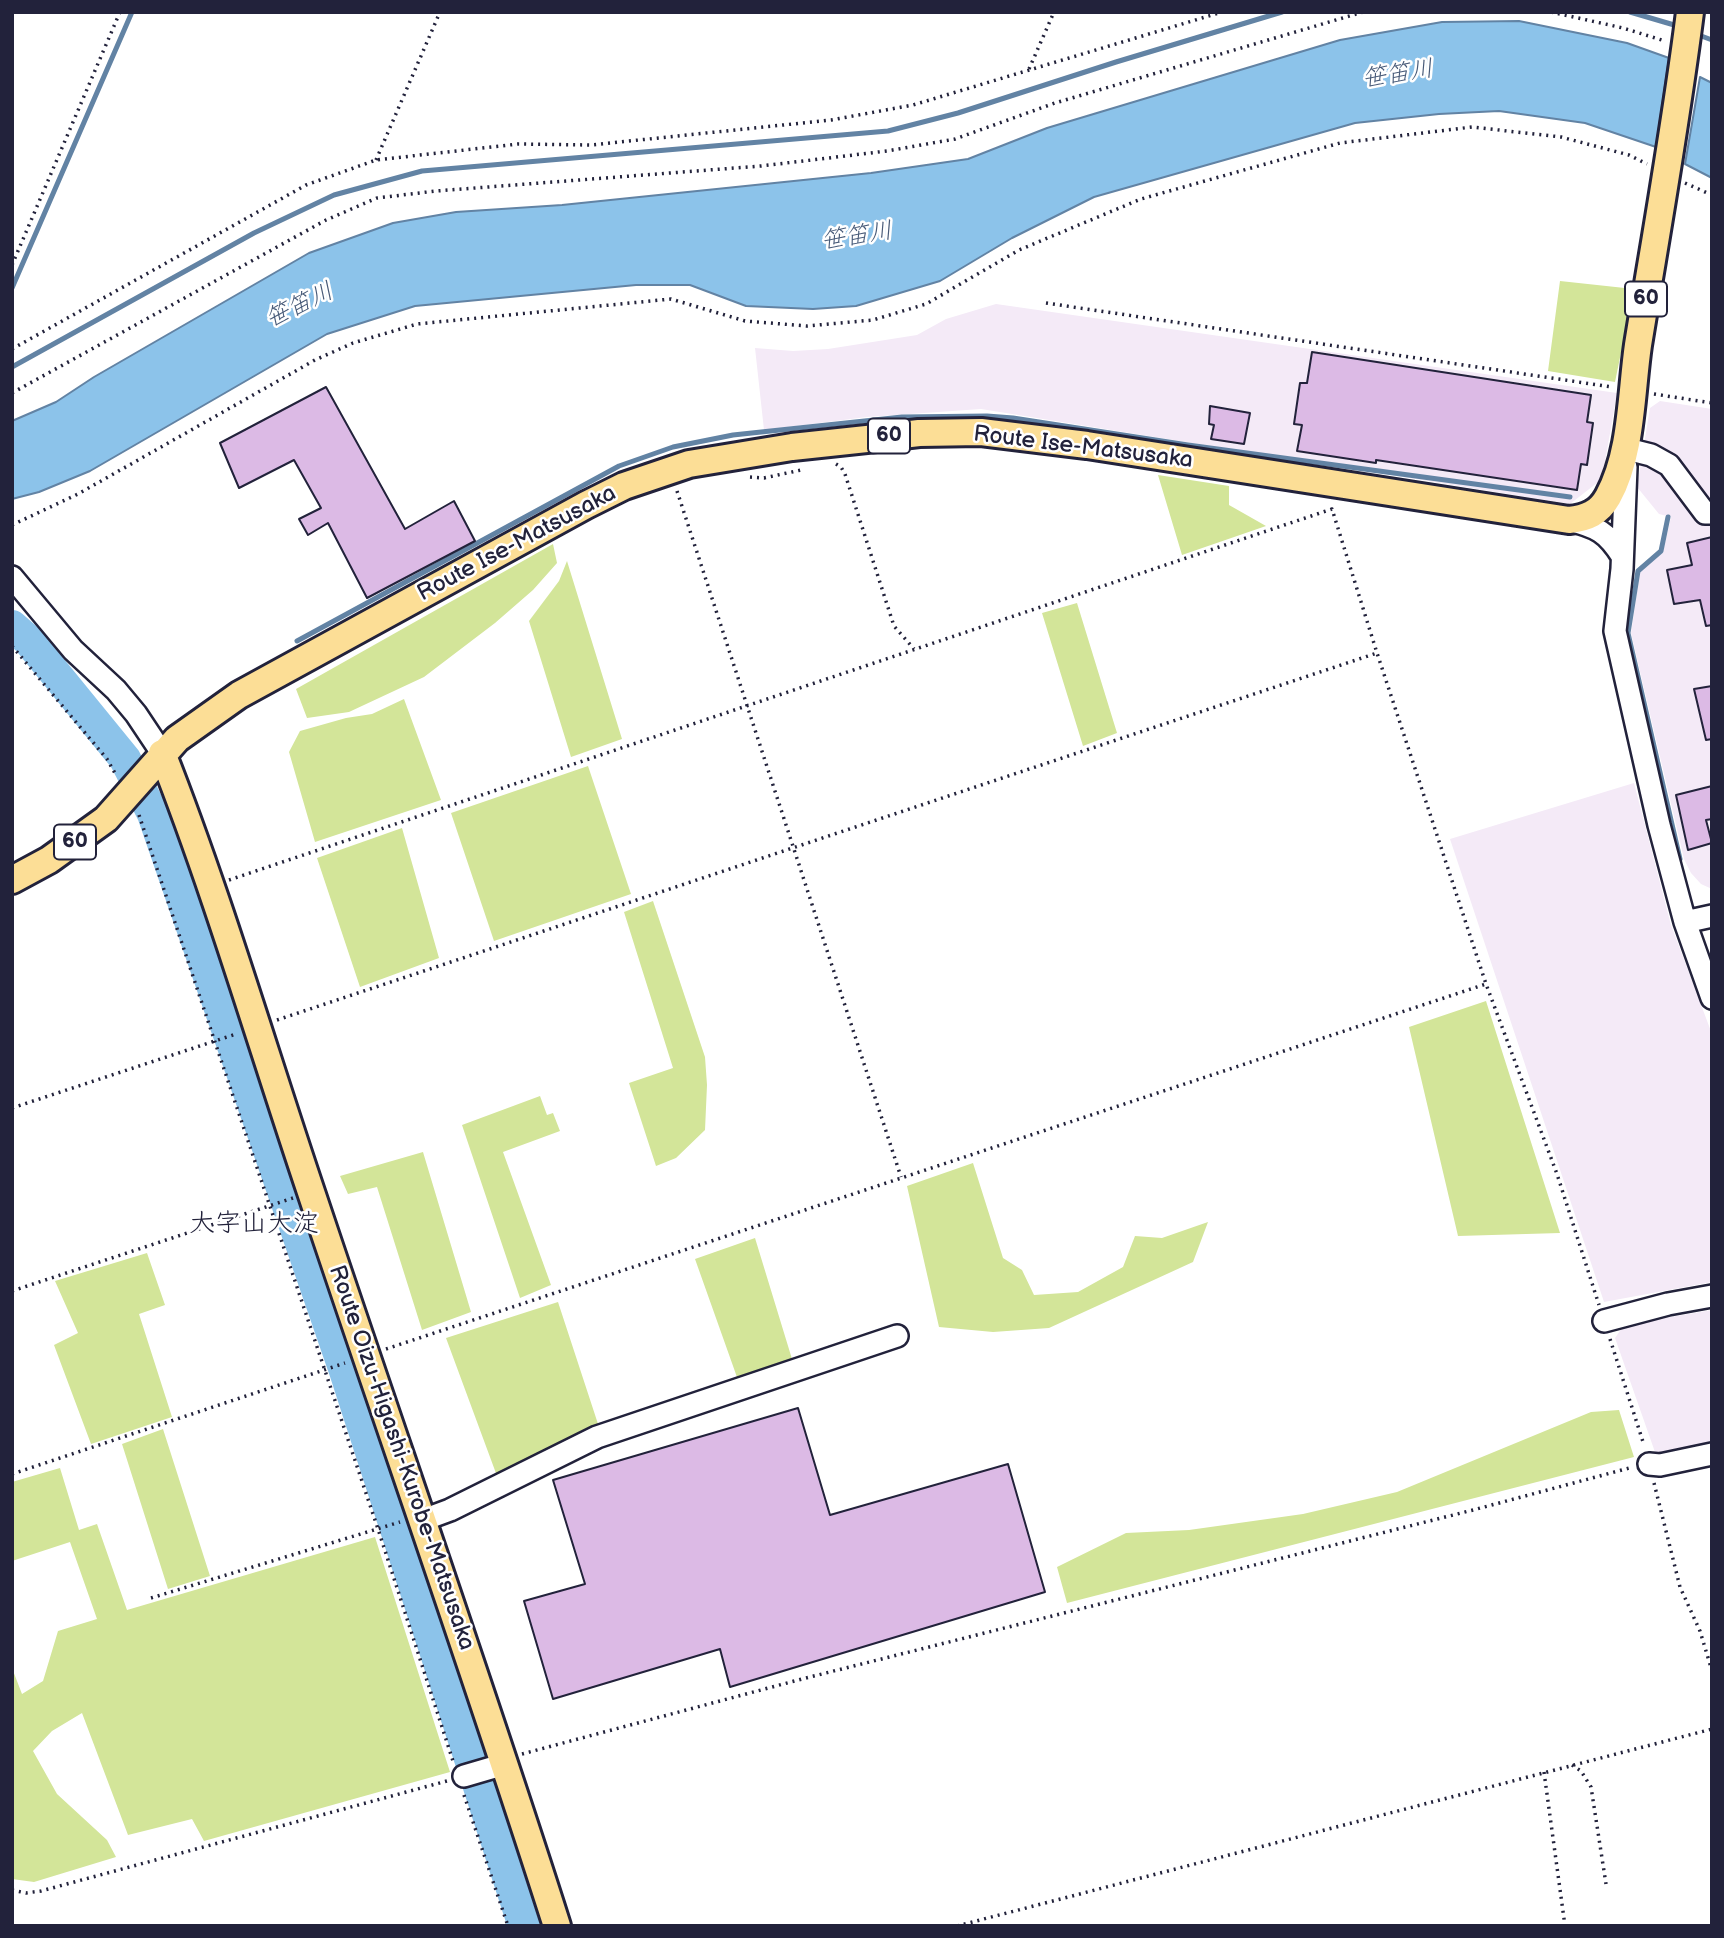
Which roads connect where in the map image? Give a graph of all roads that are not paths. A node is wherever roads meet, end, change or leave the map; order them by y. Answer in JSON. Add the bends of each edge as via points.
{"nodes":[{"id":1,"x":1690,"y":16,"type":"edge"},
{"id":2,"x":1628,"y":439,"type":"junction"},
{"id":3,"x":1712,"y":513,"type":"edge"},
{"id":4,"x":1569,"y":520,"type":"junction"},
{"id":5,"x":1622,"y":556,"type":"junction"},
{"id":6,"x":12,"y":578,"type":"edge"},
{"id":7,"x":162,"y":753,"type":"junction"},
{"id":8,"x":12,"y":880,"type":"edge"},
{"id":9,"x":1712,"y":916,"type":"edge"},
{"id":10,"x":1685,"y":922,"type":"junction"},
{"id":11,"x":1712,"y":998,"type":"edge"},
{"id":12,"x":1712,"y":1296,"type":"edge"},
{"id":13,"x":1604,"y":1321,"type":"road end"},
{"id":14,"x":897,"y":1336,"type":"dead end"},
{"id":15,"x":1712,"y":1454,"type":"edge"},
{"id":16,"x":1649,"y":1464,"type":"road end"},
{"id":17,"x":415,"y":1520,"type":"junction"},
{"id":18,"x":501,"y":1763,"type":"junction"},
{"id":19,"x":462,"y":1777,"type":"road end"},
{"id":20,"x":557,"y":1926,"type":"edge"}],
"edges":[{"from":1,"to":2,"type":"main road","number":"60"},
{"from":2,"to":3,"type":"street","via":[[1669,465],[1705,513]]},
{"from":2,"to":4,"type":"main road","number":"60","via":[[1603,506],[1586,518]]},
{"from":2,"to":5,"type":"street"},
{"from":4,"to":5,"type":"street","via":[[1610,537]]},
{"from":4,"to":7,"type":"main road","name":"Route Ise-Matsusaka","number":"60","via":[[981,432],[919,433],[689,464],[624,486],[586,505],[251,688],[193,726]]},
{"from":5,"to":10,"type":"street","via":[[1615,631]]},
{"from":6,"to":7,"type":"street","via":[[74,650],[116,690]]},
{"from":7,"to":8,"type":"main road","name":"Route Ise-Matsusaka","number":"60","via":[[106,819]]},
{"from":7,"to":17,"type":"main road","name":"Route Oizu-Higashi-Kurobe-Matsusaka","via":[[210,886],[251,1029],[366,1355]]},
{"from":9,"to":10,"type":"street"},
{"from":10,"to":11,"type":"street"},
{"from":12,"to":13,"type":"street"},
{"from":14,"to":17,"type":"street","via":[[597,1437],[450,1510]]},
{"from":15,"to":16,"type":"street"},
{"from":17,"to":18,"type":"main road","name":"Route Oizu-Higashi-Kurobe-Matsusaka"},
{"from":18,"to":19,"type":"street"},
{"from":18,"to":20,"type":"main road","name":"Route Oizu-Higashi-Kurobe-Matsusaka"}]}
